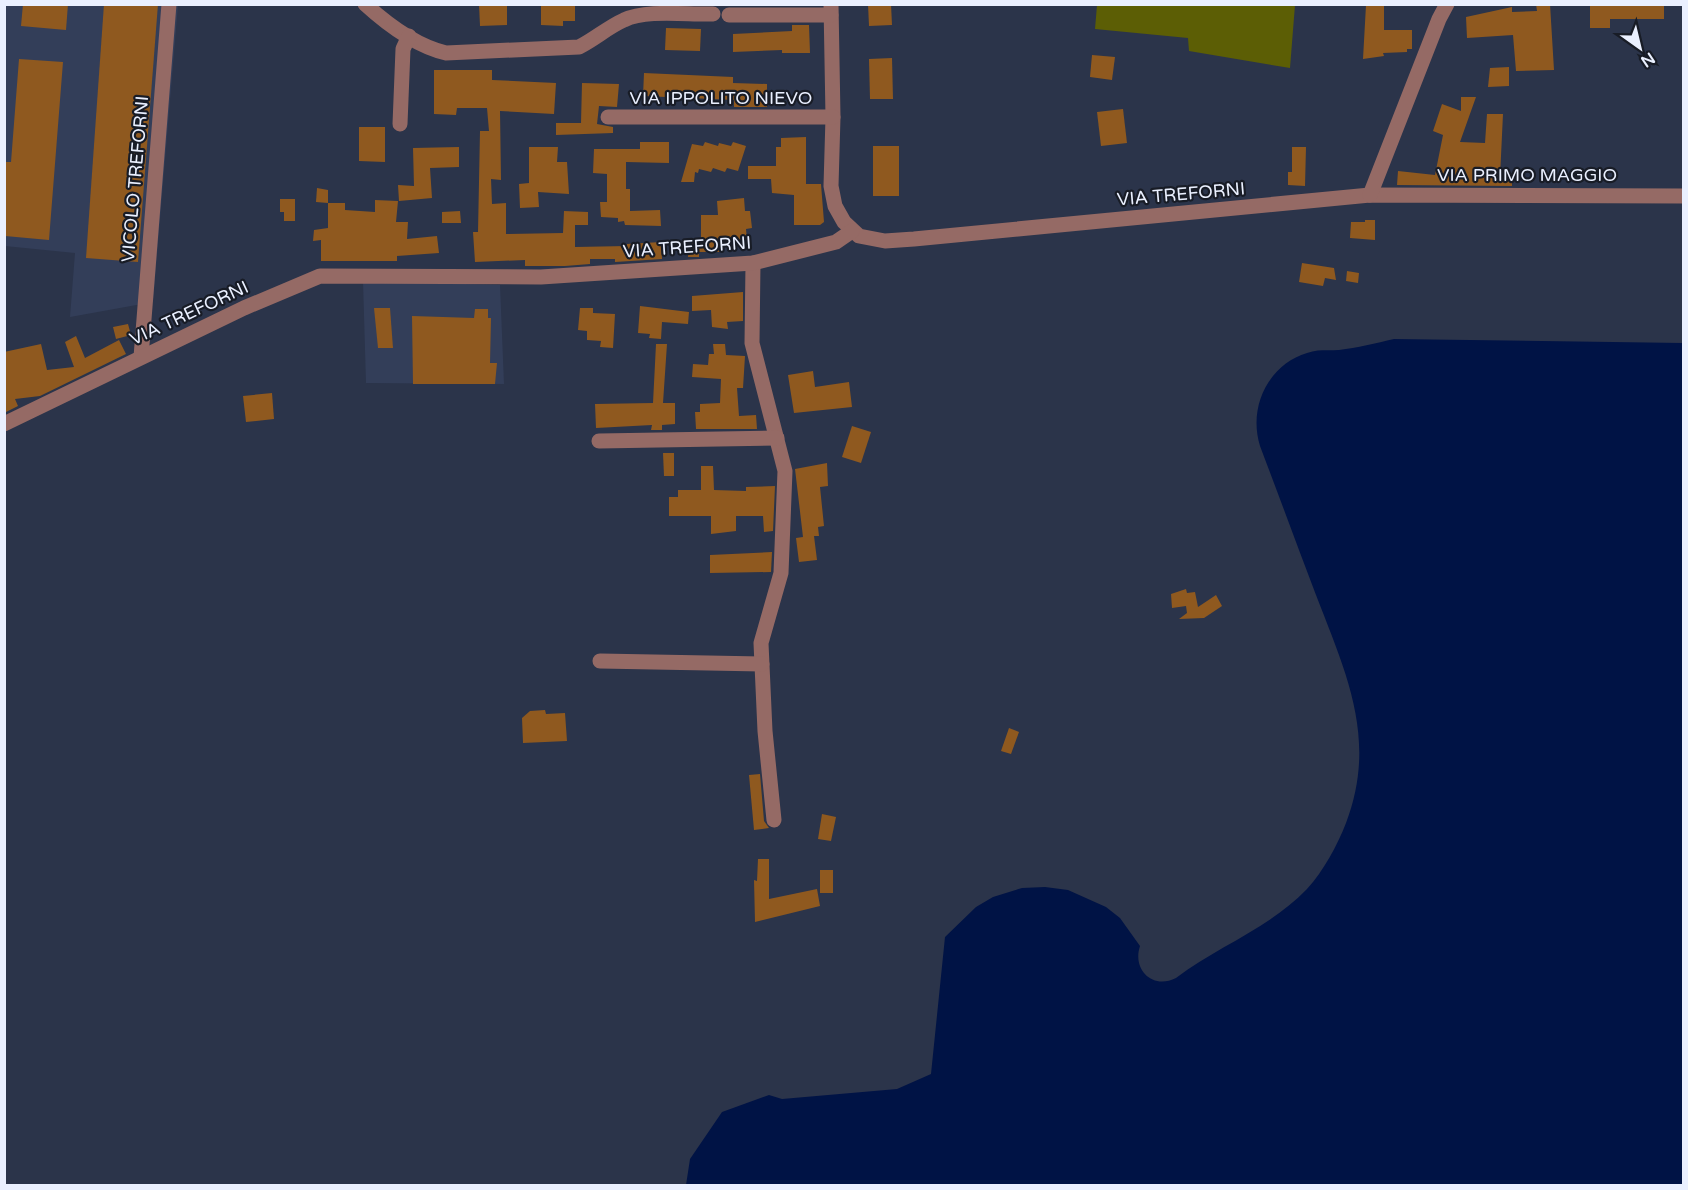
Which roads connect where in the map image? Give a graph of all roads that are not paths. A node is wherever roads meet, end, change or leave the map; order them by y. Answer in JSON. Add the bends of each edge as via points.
{"nodes":[{"id":1,"x":169,"y":4,"type":"edge"},
{"id":2,"x":365,"y":4,"type":"edge"},
{"id":3,"x":1447,"y":4,"type":"edge"},
{"id":4,"x":831,"y":10,"type":"edge"},
{"id":5,"x":713,"y":14,"type":"dead end"},
{"id":6,"x":729,"y":15,"type":"dead end"},
{"id":7,"x":409,"y":36,"type":"junction"},
{"id":8,"x":608,"y":117,"type":"dead end"},
{"id":9,"x":833,"y":117,"type":"junction"},
{"id":10,"x":400,"y":124,"type":"dead end"},
{"id":11,"x":1370,"y":195,"type":"junction"},
{"id":12,"x":1683,"y":195,"type":"edge"},
{"id":13,"x":852,"y":231,"type":"junction"},
{"id":14,"x":753,"y":263,"type":"junction"},
{"id":15,"x":141,"y":357,"type":"junction"},
{"id":16,"x":4,"y":424,"type":"edge"},
{"id":17,"x":777,"y":438,"type":"junction"},
{"id":18,"x":599,"y":441,"type":"dead end"},
{"id":19,"x":600,"y":661,"type":"dead end"},
{"id":20,"x":762,"y":664,"type":"junction"},
{"id":21,"x":774,"y":820,"type":"dead end"}],
"edges":[{"from":1,"to":15,"type":"street","name":"VICOLO TREFORNI"},
{"from":2,"to":7,"type":"street"},
{"from":3,"to":11,"type":"street"},
{"from":4,"to":6,"type":"street"},
{"from":4,"to":9,"type":"street"},
{"from":5,"to":7,"type":"street","via":[[635,15],[579,47],[446,53],[430,49]]},
{"from":7,"to":10,"type":"street","via":[[404,50]]},
{"from":8,"to":9,"type":"street","name":"VIA IPPOLITO NIEVO"},
{"from":9,"to":13,"type":"street","via":[[831,186],[839,214]]},
{"from":11,"to":12,"type":"street","name":"VIA PRIMO MAGGIO"},
{"from":11,"to":13,"type":"street","name":"VIA TREFORNI","via":[[914,239],[867,239]]},
{"from":13,"to":14,"type":"street","name":"VIA TREFORNI","via":[[836,242]]},
{"from":14,"to":15,"type":"street","name":"VIA TREFORNI","via":[[541,277],[320,276]]},
{"from":14,"to":17,"type":"street","via":[[752,343]]},
{"from":15,"to":16,"type":"street","name":"VIA TREFORNI"},
{"from":17,"to":18,"type":"street"},
{"from":17,"to":20,"type":"street","via":[[785,471],[781,573],[761,643]]},
{"from":19,"to":20,"type":"street"},
{"from":20,"to":21,"type":"street"}]}
